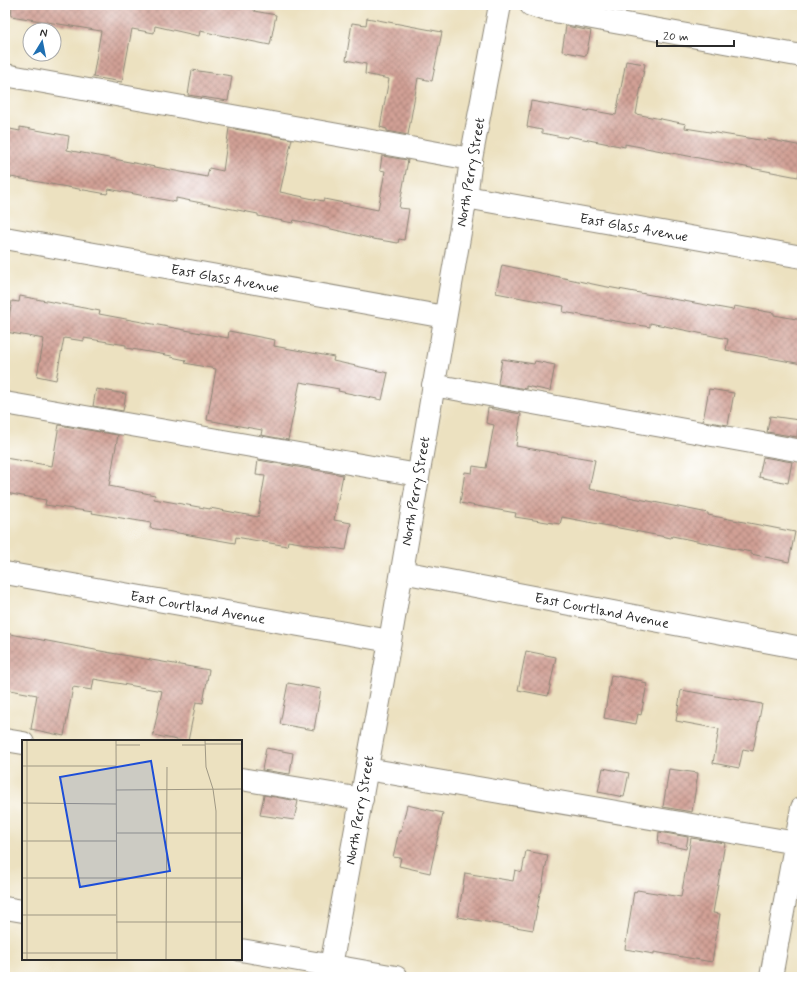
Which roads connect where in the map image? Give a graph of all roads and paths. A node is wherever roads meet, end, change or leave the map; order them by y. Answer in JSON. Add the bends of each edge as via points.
{"nodes":[{"id":1,"x":500,"y":5,"type":"edge"},
{"id":2,"x":532,"y":5,"type":"edge"},
{"id":3,"x":802,"y":56,"type":"edge"},
{"id":4,"x":5,"y":75,"type":"edge"},
{"id":5,"x":471,"y":159,"type":"junction"},
{"id":6,"x":466,"y":197,"type":"junction"},
{"id":7,"x":5,"y":238,"type":"edge"},
{"id":8,"x":802,"y":258,"type":"edge"},
{"id":9,"x":445,"y":317,"type":"junction"},
{"id":10,"x":433,"y":386,"type":"junction"},
{"id":11,"x":5,"y":403,"type":"edge"},
{"id":12,"x":802,"y":451,"type":"edge"},
{"id":13,"x":418,"y":475,"type":"junction"},
{"id":14,"x":402,"y":572,"type":"junction"},
{"id":15,"x":5,"y":573,"type":"edge"},
{"id":16,"x":390,"y":641,"type":"junction"},
{"id":17,"x":802,"y":648,"type":"edge"},
{"id":18,"x":5,"y":740,"type":"edge"},
{"id":19,"x":22,"y":742,"type":"edge"},
{"id":20,"x":367,"y":769,"type":"junction"},
{"id":21,"x":242,"y":779,"type":"edge"},
{"id":22,"x":362,"y":799,"type":"junction"},
{"id":23,"x":802,"y":808,"type":"edge"},
{"id":24,"x":799,"y":844,"type":"edge"},
{"id":25,"x":5,"y":908,"type":"edge"},
{"id":26,"x":22,"y":911,"type":"edge"},
{"id":27,"x":242,"y":950,"type":"edge"},
{"id":28,"x":330,"y":971,"type":"edge"},
{"id":29,"x":396,"y":977,"type":"edge"},
{"id":30,"x":771,"y":977,"type":"edge"}],
"edges":[{"from":1,"to":5,"type":"street","name":"North Perry Street"},
{"from":2,"to":3,"type":"street"},
{"from":4,"to":5,"type":"street"},
{"from":5,"to":6,"type":"street","name":"North Perry Street"},
{"from":6,"to":8,"type":"street","name":"East Glass Avenue"},
{"from":6,"to":9,"type":"street","name":"North Perry Street"},
{"from":7,"to":9,"type":"street","name":"East Glass Avenue"},
{"from":9,"to":10,"type":"street","name":"North Perry Street"},
{"from":10,"to":12,"type":"street"},
{"from":10,"to":13,"type":"street","name":"North Perry Street"},
{"from":11,"to":13,"type":"street"},
{"from":13,"to":14,"type":"street","name":"North Perry Street"},
{"from":14,"to":16,"type":"street","name":"North Perry Street"},
{"from":14,"to":17,"type":"street","name":"East Courtland Avenue"},
{"from":15,"to":16,"type":"street","name":"East Courtland Avenue"},
{"from":16,"to":20,"type":"street","name":"North Perry Street"},
{"from":18,"to":19,"type":"street"},
{"from":20,"to":22,"type":"street","name":"North Perry Street"},
{"from":20,"to":24,"type":"street"},
{"from":21,"to":22,"type":"street"},
{"from":22,"to":28,"type":"street","name":"North Perry Street"},
{"from":23,"to":24,"type":"street"},
{"from":24,"to":30,"type":"street"},
{"from":25,"to":26,"type":"street"},
{"from":27,"to":28,"type":"street"},
{"from":28,"to":29,"type":"street"}]}
